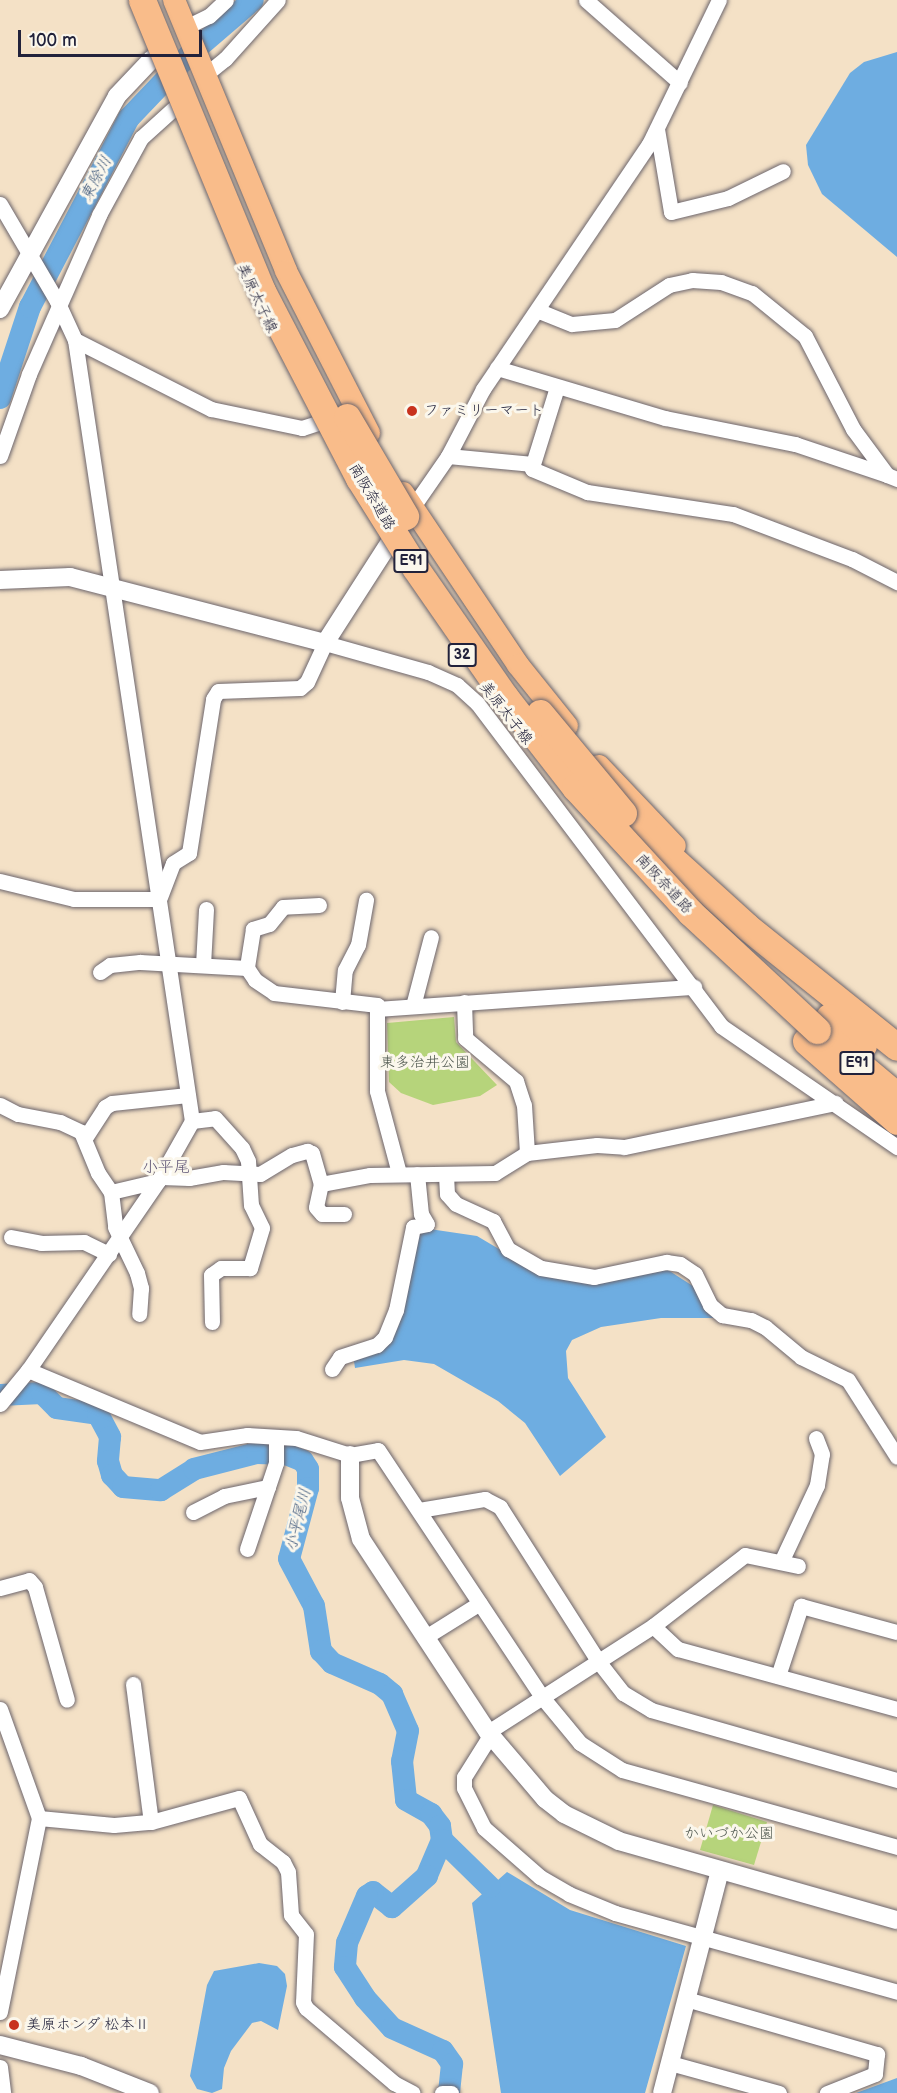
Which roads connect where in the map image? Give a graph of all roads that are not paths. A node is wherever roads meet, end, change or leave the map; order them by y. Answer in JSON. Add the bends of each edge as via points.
{"nodes":[{"id":1,"x":131,"y":0,"type":"edge"},
{"id":2,"x":142,"y":0,"type":"edge"},
{"id":3,"x":161,"y":0,"type":"edge"},
{"id":4,"x":174,"y":0,"type":"edge"},
{"id":5,"x":226,"y":0,"type":"edge"},
{"id":6,"x":278,"y":0,"type":"edge"},
{"id":7,"x":586,"y":0,"type":"edge"},
{"id":8,"x":719,"y":0,"type":"edge"},
{"id":9,"x":188,"y":31,"type":"junction"},
{"id":10,"x":152,"y":61,"type":"junction"},
{"id":11,"x":203,"y":70,"type":"junction"},
{"id":12,"x":680,"y":83,"type":"junction"},
{"id":13,"x":171,"y":104,"type":"junction"},
{"id":14,"x":657,"y":129,"type":"junction"},
{"id":15,"x":783,"y":171,"type":"dead end"},
{"id":16,"x":0,"y":204,"type":"edge"},
{"id":17,"x":32,"y":258,"type":"junction"},
{"id":18,"x":58,"y":303,"type":"junction"},
{"id":19,"x":0,"y":309,"type":"edge"},
{"id":20,"x":539,"y":311,"type":"junction"},
{"id":21,"x":75,"y":340,"type":"junction"},
{"id":22,"x":497,"y":369,"type":"junction"},
{"id":23,"x":557,"y":387,"type":"junction"},
{"id":24,"x":317,"y":423,"type":"junction"},
{"id":25,"x":0,"y":456,"type":"edge"},
{"id":26,"x":447,"y":456,"type":"junction"},
{"id":27,"x":533,"y":464,"type":"junction"},
{"id":28,"x":892,"y":477,"type":"edge"},
{"id":29,"x":412,"y":508,"type":"junction"},
{"id":30,"x":388,"y":544,"type":"junction"},
{"id":31,"x":0,"y":580,"type":"edge"},
{"id":32,"x":897,"y":582,"type":"edge"},
{"id":33,"x":111,"y":586,"type":"junction"},
{"id":34,"x":325,"y":643,"type":"junction"},
{"id":35,"x":575,"y":787,"type":"junction"},
{"id":36,"x":626,"y":817,"type":"junction"},
{"id":37,"x":0,"y":880,"type":"edge"},
{"id":38,"x":159,"y":899,"type":"junction"},
{"id":39,"x":366,"y":900,"type":"dead end"},
{"id":40,"x":319,"y":905,"type":"dead end"},
{"id":41,"x":206,"y":909,"type":"dead end"},
{"id":42,"x":431,"y":937,"type":"dead end"},
{"id":43,"x":167,"y":963,"type":"junction"},
{"id":44,"x":203,"y":965,"type":"junction"},
{"id":45,"x":247,"y":968,"type":"junction"},
{"id":46,"x":100,"y":972,"type":"dead end"},
{"id":47,"x":694,"y":987,"type":"junction"},
{"id":48,"x":342,"y":1002,"type":"junction"},
{"id":49,"x":464,"y":1002,"type":"junction"},
{"id":50,"x":414,"y":1006,"type":"junction"},
{"id":51,"x":377,"y":1009,"type":"junction"},
{"id":52,"x":897,"y":1035,"type":"edge"},
{"id":53,"x":897,"y":1047,"type":"edge"},
{"id":54,"x":897,"y":1072,"type":"edge"},
{"id":55,"x":188,"y":1095,"type":"junction"},
{"id":56,"x":897,"y":1096,"type":"edge"},
{"id":57,"x":835,"y":1103,"type":"junction"},
{"id":58,"x":0,"y":1105,"type":"edge"},
{"id":59,"x":897,"y":1110,"type":"edge"},
{"id":60,"x":192,"y":1121,"type":"junction"},
{"id":61,"x":897,"y":1121,"type":"edge"},
{"id":62,"x":85,"y":1138,"type":"junction"},
{"id":63,"x":897,"y":1147,"type":"edge"},
{"id":64,"x":527,"y":1153,"type":"junction"},
{"id":65,"x":399,"y":1173,"type":"junction"},
{"id":66,"x":417,"y":1174,"type":"junction"},
{"id":67,"x":249,"y":1176,"type":"junction"},
{"id":68,"x":446,"y":1176,"type":"junction"},
{"id":69,"x":160,"y":1179,"type":"junction"},
{"id":70,"x":321,"y":1185,"type":"junction"},
{"id":71,"x":111,"y":1192,"type":"junction"},
{"id":72,"x":344,"y":1214,"type":"dead end"},
{"id":73,"x":119,"y":1236,"type":"junction"},
{"id":74,"x":11,"y":1237,"type":"dead end"},
{"id":75,"x":109,"y":1254,"type":"junction"},
{"id":76,"x":139,"y":1314,"type":"dead end"},
{"id":77,"x":212,"y":1322,"type":"dead end"},
{"id":78,"x":332,"y":1369,"type":"dead end"},
{"id":79,"x":28,"y":1370,"type":"junction"},
{"id":80,"x":0,"y":1404,"type":"edge"},
{"id":81,"x":276,"y":1437,"type":"junction"},
{"id":82,"x":816,"y":1438,"type":"dead end"},
{"id":83,"x":350,"y":1455,"type":"junction"},
{"id":84,"x":897,"y":1457,"type":"edge"},
{"id":85,"x":268,"y":1487,"type":"junction"},
{"id":86,"x":419,"y":1510,"type":"junction"},
{"id":87,"x":193,"y":1512,"type":"dead end"},
{"id":88,"x":247,"y":1549,"type":"dead end"},
{"id":89,"x":781,"y":1562,"type":"junction"},
{"id":90,"x":798,"y":1566,"type":"dead end"},
{"id":91,"x":0,"y":1588,"type":"edge"},
{"id":92,"x":480,"y":1602,"type":"junction"},
{"id":93,"x":653,"y":1626,"type":"junction"},
{"id":94,"x":897,"y":1632,"type":"edge"},
{"id":95,"x":427,"y":1636,"type":"junction"},
{"id":96,"x":598,"y":1661,"type":"junction"},
{"id":97,"x":778,"y":1676,"type":"junction"},
{"id":98,"x":133,"y":1684,"type":"dead end"},
{"id":99,"x":542,"y":1697,"type":"junction"},
{"id":100,"x":67,"y":1700,"type":"dead end"},
{"id":101,"x":0,"y":1709,"type":"edge"},
{"id":102,"x":897,"y":1709,"type":"edge"},
{"id":103,"x":490,"y":1733,"type":"junction"},
{"id":104,"x":4,"y":1735,"type":"edge"},
{"id":105,"x":897,"y":1780,"type":"edge"},
{"id":106,"x":39,"y":1818,"type":"junction"},
{"id":107,"x":151,"y":1822,"type":"junction"},
{"id":108,"x":897,"y":1847,"type":"edge"},
{"id":109,"x":720,"y":1870,"type":"junction"},
{"id":110,"x":897,"y":1920,"type":"edge"},
{"id":111,"x":703,"y":1937,"type":"junction"},
{"id":112,"x":897,"y":1992,"type":"edge"},
{"id":113,"x":686,"y":2000,"type":"junction"},
{"id":114,"x":0,"y":2012,"type":"edge"},
{"id":115,"x":0,"y":2046,"type":"edge"},
{"id":116,"x":670,"y":2063,"type":"junction"},
{"id":117,"x":0,"y":2067,"type":"edge"},
{"id":118,"x":3,"y":2093,"type":"edge"},
{"id":119,"x":150,"y":2093,"type":"edge"},
{"id":120,"x":413,"y":2093,"type":"edge"},
{"id":121,"x":662,"y":2093,"type":"edge"},
{"id":122,"x":779,"y":2093,"type":"edge"},
{"id":123,"x":826,"y":2093,"type":"edge"}],
"edges":[{"from":1,"to":10,"type":"main road","name":"美原太子線","number":"32"},
{"from":2,"to":35,"type":"highway","name":"南阪奈道路","number":"E91","bridge":true,"via":[[214,182],[309,387],[416,569],[505,697]]},
{"from":3,"to":36,"type":"highway","name":"南阪奈道路","number":"E91","bridge":true,"via":[[279,284],[376,469],[514,682]]},
{"from":4,"to":9,"type":"main road","number":"32"},
{"from":5,"to":9,"type":"street"},
{"from":6,"to":11,"type":"street","via":[[225,59]]},
{"from":7,"to":12,"type":"street"},
{"from":8,"to":12,"type":"street"},
{"from":9,"to":11,"type":"main road","number":"32"},
{"from":10,"to":13,"type":"main road","name":"美原太子線","number":"32"},
{"from":10,"to":17,"type":"street","via":[[117,96]]},
{"from":11,"to":29,"type":"main road","number":"32","via":[[286,271],[385,464]]},
{"from":12,"to":14,"type":"street"},
{"from":13,"to":18,"type":"street","via":[[141,138]]},
{"from":13,"to":24,"type":"main road","name":"美原太子線","number":"32","via":[[250,286]]},
{"from":14,"to":15,"type":"street","via":[[671,212],[728,198]]},
{"from":14,"to":20,"type":"street"},
{"from":16,"to":17,"type":"street"},
{"from":17,"to":18,"type":"street"},
{"from":17,"to":19,"type":"street"},
{"from":18,"to":21,"type":"street"},
{"from":18,"to":25,"type":"street"},
{"from":20,"to":22,"type":"street"},
{"from":20,"to":28,"type":"street","via":[[572,324],[615,320],[669,285],[692,280],[722,282],[752,293],[805,336],[853,429]]},
{"from":21,"to":24,"type":"street","via":[[211,409],[302,428]]},
{"from":21,"to":33,"type":"street"},
{"from":22,"to":23,"type":"street"},
{"from":22,"to":26,"type":"street"},
{"from":23,"to":27,"type":"street"},
{"from":23,"to":28,"type":"street","via":[[665,418],[795,444]]},
{"from":24,"to":30,"type":"main road","name":"美原太子線","number":"32"},
{"from":26,"to":27,"type":"street"},
{"from":26,"to":29,"type":"street"},
{"from":27,"to":32,"type":"street","via":[[532,469],[587,492],[733,514],[852,559]]},
{"from":29,"to":30,"type":"street"},
{"from":29,"to":52,"type":"main road","number":"32","via":[[518,665],[600,767],[734,902]]},
{"from":30,"to":34,"type":"street"},
{"from":30,"to":59,"type":"main road","name":"美原太子線","number":"32","via":[[464,657],[566,787],[762,988],[830,1054]]},
{"from":31,"to":33,"type":"street","via":[[70,577]]},
{"from":33,"to":34,"type":"street"},
{"from":33,"to":38,"type":"street"},
{"from":34,"to":38,"type":"street","via":[[307,682],[300,688],[218,691],[213,699],[189,853],[173,863]]},
{"from":34,"to":47,"type":"street","via":[[428,672],[457,685],[471,697]]},
{"from":35,"to":56,"type":"highway","name":"南阪奈道路","number":"E91","bridge":true,"via":[[691,913],[752,972]]},
{"from":35,"to":61,"type":"highway","bridge":true,"via":[[735,969],[846,1078]]},
{"from":36,"to":53,"type":"highway","via":[[746,926]]},
{"from":36,"to":54,"type":"highway","name":"南阪奈道路","number":"E91","via":[[730,927],[829,1017]]},
{"from":37,"to":38,"type":"street","via":[[74,899]]},
{"from":38,"to":43,"type":"street"},
{"from":39,"to":48,"type":"street","via":[[358,945],[345,970]]},
{"from":40,"to":45,"type":"street","via":[[283,908],[268,924],[253,929]]},
{"from":41,"to":44,"type":"street"},
{"from":42,"to":50,"type":"street","via":[[417,981]]},
{"from":43,"to":44,"type":"street"},
{"from":43,"to":46,"type":"street","via":[[121,963]]},
{"from":43,"to":55,"type":"street"},
{"from":44,"to":45,"type":"street"},
{"from":45,"to":48,"type":"street","via":[[255,980],[274,993]]},
{"from":47,"to":49,"type":"street"},
{"from":47,"to":57,"type":"street","via":[[721,1026]]},
{"from":48,"to":51,"type":"street","via":[[377,1005]]},
{"from":49,"to":50,"type":"street"},
{"from":49,"to":64,"type":"street","via":[[465,1038],[516,1081],[524,1105]]},
{"from":50,"to":51,"type":"street"},
{"from":51,"to":65,"type":"street","via":[[378,1101],[391,1132]]},
{"from":55,"to":60,"type":"street"},
{"from":55,"to":62,"type":"street","via":[[112,1103],[105,1107]]},
{"from":57,"to":63,"type":"street"},
{"from":57,"to":64,"type":"street","via":[[624,1147],[597,1145]]},
{"from":58,"to":62,"type":"street","via":[[18,1114],[75,1127]]},
{"from":60,"to":67,"type":"street","via":[[215,1118],[243,1148]]},
{"from":60,"to":69,"type":"street"},
{"from":62,"to":71,"type":"street","via":[[90,1156]]},
{"from":64,"to":68,"type":"street","via":[[495,1173]]},
{"from":65,"to":66,"type":"street"},
{"from":65,"to":70,"type":"street"},
{"from":66,"to":68,"type":"street"},
{"from":66,"to":78,"type":"street","via":[[421,1214],[427,1224],[413,1227],[396,1310],[385,1337],[377,1345],[340,1357]]},
{"from":67,"to":69,"type":"street","via":[[223,1172]]},
{"from":67,"to":70,"type":"street","via":[[307,1151],[312,1153]]},
{"from":67,"to":77,"type":"street","via":[[251,1205],[262,1228],[260,1238],[250,1268],[221,1268],[211,1275]]},
{"from":68,"to":84,"type":"street","via":[[447,1194],[456,1204],[493,1221],[508,1249],[542,1268],[594,1277],[666,1262],[680,1264],[695,1274],[710,1305],[723,1315],[751,1320],[806,1361],[848,1380]]},
{"from":69,"to":71,"type":"street"},
{"from":69,"to":73,"type":"street"},
{"from":70,"to":72,"type":"street","via":[[316,1207],[322,1214]]},
{"from":71,"to":73,"type":"street"},
{"from":73,"to":75,"type":"street"},
{"from":73,"to":76,"type":"street","via":[[132,1258],[141,1288]]},
{"from":74,"to":75,"type":"street","via":[[41,1243],[84,1242]]},
{"from":75,"to":79,"type":"street"},
{"from":79,"to":80,"type":"street"},
{"from":79,"to":81,"type":"street","via":[[200,1442],[247,1435]]},
{"from":81,"to":83,"type":"street","via":[[296,1438]]},
{"from":81,"to":85,"type":"street","via":[[276,1463]]},
{"from":82,"to":89,"type":"street","via":[[822,1454],[818,1485]]},
{"from":83,"to":86,"type":"street","via":[[378,1450]]},
{"from":83,"to":95,"type":"street","via":[[350,1498],[361,1539]]},
{"from":85,"to":87,"type":"street","via":[[224,1496]]},
{"from":85,"to":88,"type":"street"},
{"from":86,"to":92,"type":"street"},
{"from":86,"to":96,"type":"street","via":[[485,1498],[500,1507]]},
{"from":89,"to":90,"type":"street"},
{"from":89,"to":93,"type":"street","via":[[745,1555]]},
{"from":91,"to":100,"type":"street","via":[[29,1580],[35,1587]]},
{"from":92,"to":95,"type":"street"},
{"from":92,"to":99,"type":"street"},
{"from":93,"to":96,"type":"street"},
{"from":93,"to":97,"type":"street","via":[[678,1649]]},
{"from":94,"to":97,"type":"street","via":[[801,1606]]},
{"from":95,"to":103,"type":"street"},
{"from":96,"to":99,"type":"street"},
{"from":96,"to":105,"type":"street","via":[[623,1693],[651,1710]]},
{"from":97,"to":102,"type":"street"},
{"from":98,"to":107,"type":"street"},
{"from":99,"to":103,"type":"street"},
{"from":99,"to":108,"type":"street","via":[[580,1743],[622,1770]]},
{"from":101,"to":104,"type":"street"},
{"from":103,"to":109,"type":"street","via":[[530,1784],[564,1814],[619,1842]]},
{"from":103,"to":111,"type":"street","via":[[464,1777],[464,1788],[484,1828],[540,1877],[569,1894],[615,1913]]},
{"from":104,"to":106,"type":"street"},
{"from":106,"to":107,"type":"street","via":[[114,1824]]},
{"from":106,"to":114,"type":"street"},
{"from":107,"to":120,"type":"street","via":[[239,1798],[260,1844],[283,1862],[288,1872],[291,1915],[306,1934],[306,2008],[394,2083]]},
{"from":109,"to":110,"type":"street"},
{"from":109,"to":111,"type":"street"},
{"from":111,"to":112,"type":"street"},
{"from":111,"to":113,"type":"street"},
{"from":113,"to":116,"type":"street"},
{"from":113,"to":123,"type":"street","via":[[877,2054],[875,2074]]},
{"from":115,"to":119,"type":"street","via":[[81,2066]]},
{"from":116,"to":121,"type":"street"},
{"from":116,"to":122,"type":"street"},
{"from":117,"to":118,"type":"street"}]}
